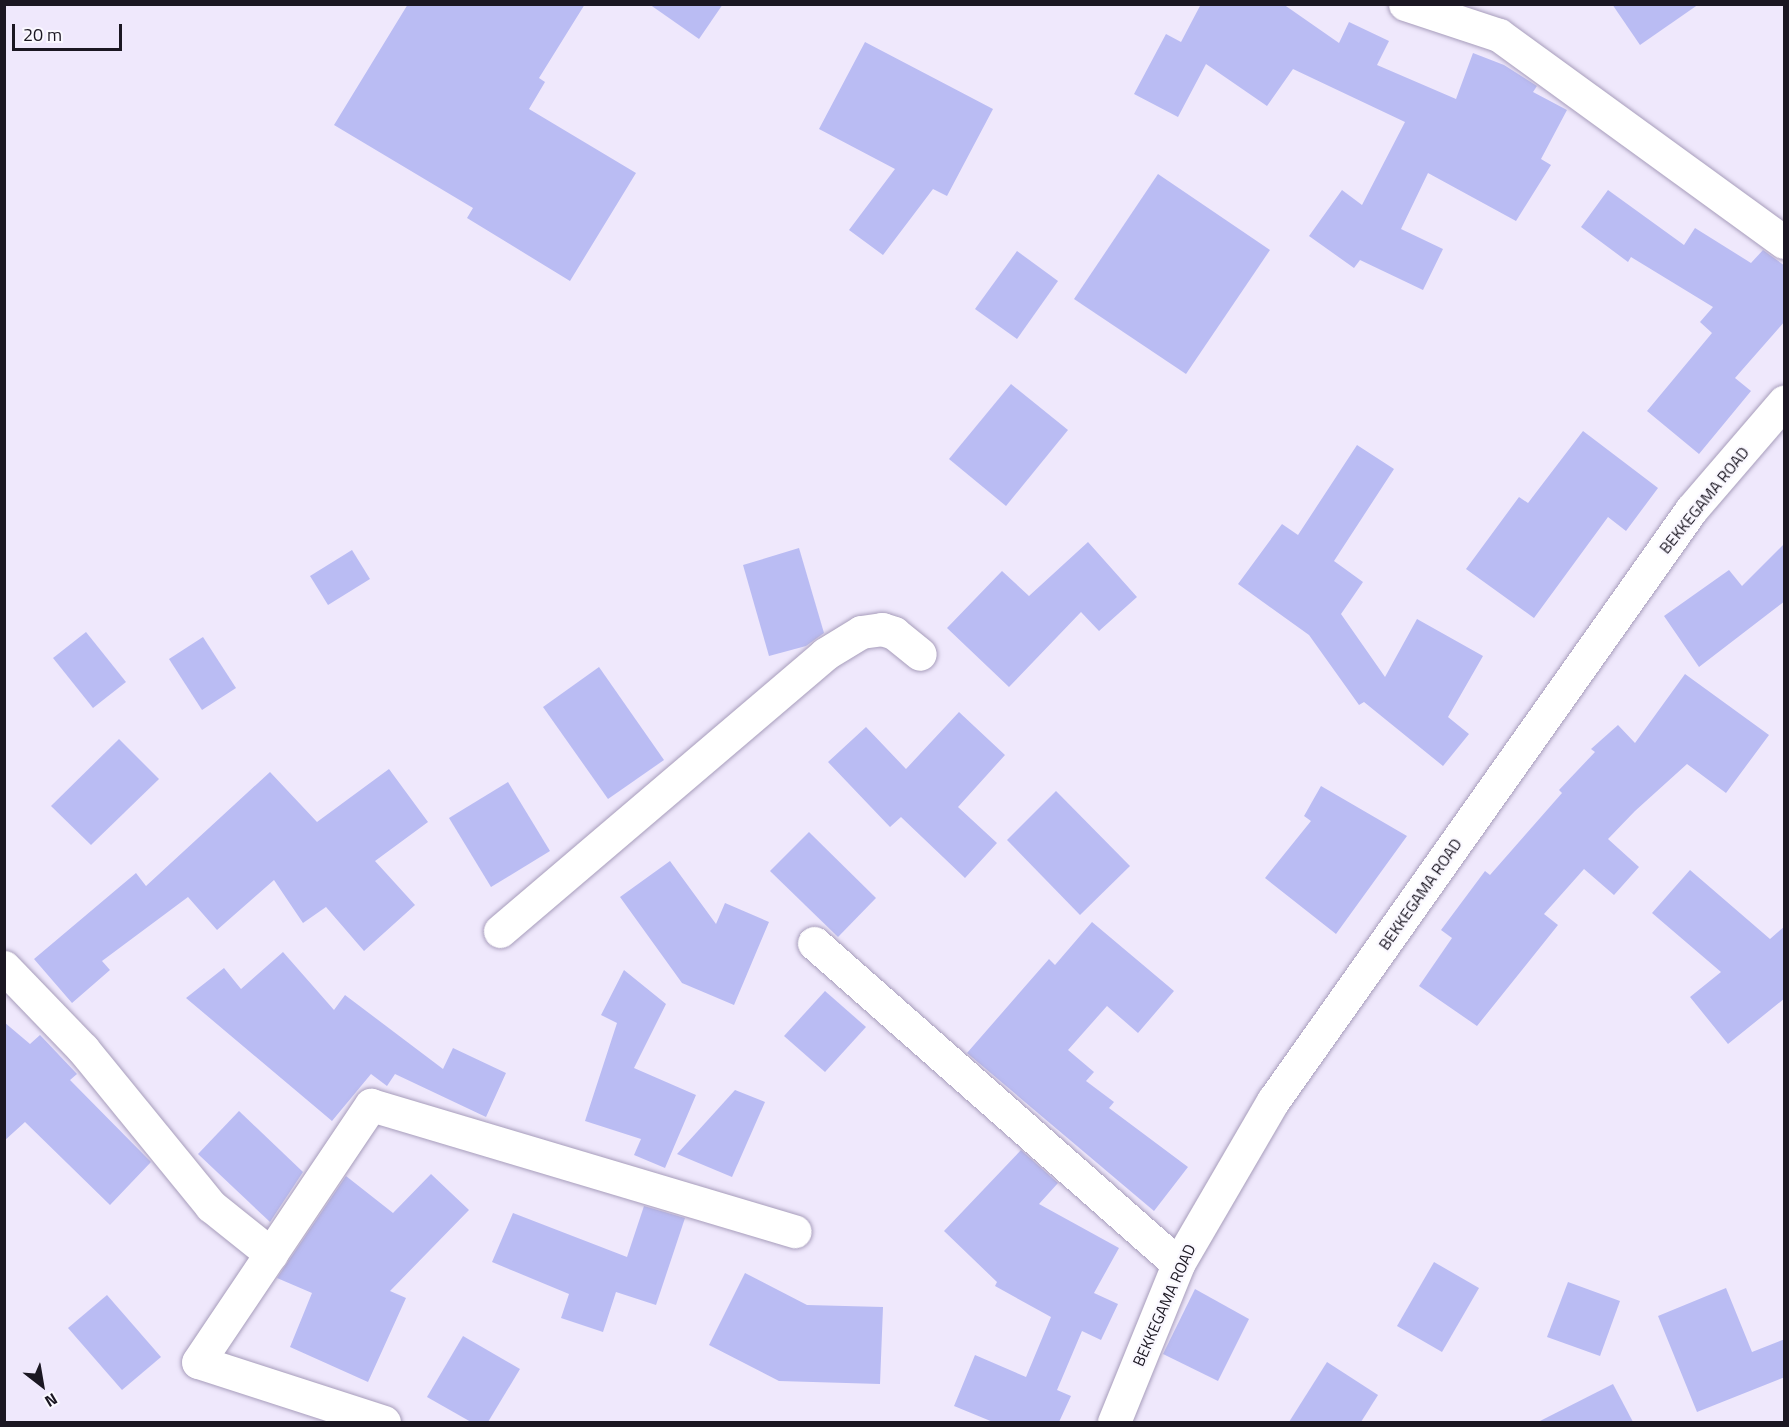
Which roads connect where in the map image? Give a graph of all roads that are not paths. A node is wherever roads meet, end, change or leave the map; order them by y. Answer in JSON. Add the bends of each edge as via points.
{"nodes":[{"id":1,"x":1405,"y":4,"type":"edge"},
{"id":2,"x":1785,"y":242,"type":"edge"},
{"id":3,"x":1785,"y":402,"type":"edge"},
{"id":4,"x":920,"y":654,"type":"dead end"},
{"id":5,"x":500,"y":931,"type":"dead end"},
{"id":6,"x":814,"y":943,"type":"dead end"},
{"id":7,"x":4,"y":967,"type":"edge"},
{"id":8,"x":795,"y":1231,"type":"dead end"},
{"id":9,"x":271,"y":1254,"type":"junction"},
{"id":10,"x":1178,"y":1264,"type":"junction"},
{"id":11,"x":384,"y":1422,"type":"edge"},
{"id":12,"x":1114,"y":1422,"type":"edge"}],
"edges":[{"from":1,"to":2,"type":"street","via":[[1499,35]]},
{"from":3,"to":10,"type":"street","name":"BEKKEGAMA ROAD","via":[[1691,510],[1280,1091]]},
{"from":4,"to":5,"type":"street","via":[[894,633],[882,629],[861,632],[825,654]]},
{"from":6,"to":10,"type":"street"},
{"from":7,"to":9,"type":"street","via":[[83,1049],[211,1206]]},
{"from":8,"to":9,"type":"street","via":[[371,1105]]},
{"from":9,"to":11,"type":"street","via":[[198,1362]]},
{"from":10,"to":12,"type":"street","name":"BEKKEGAMA ROAD"}]}
